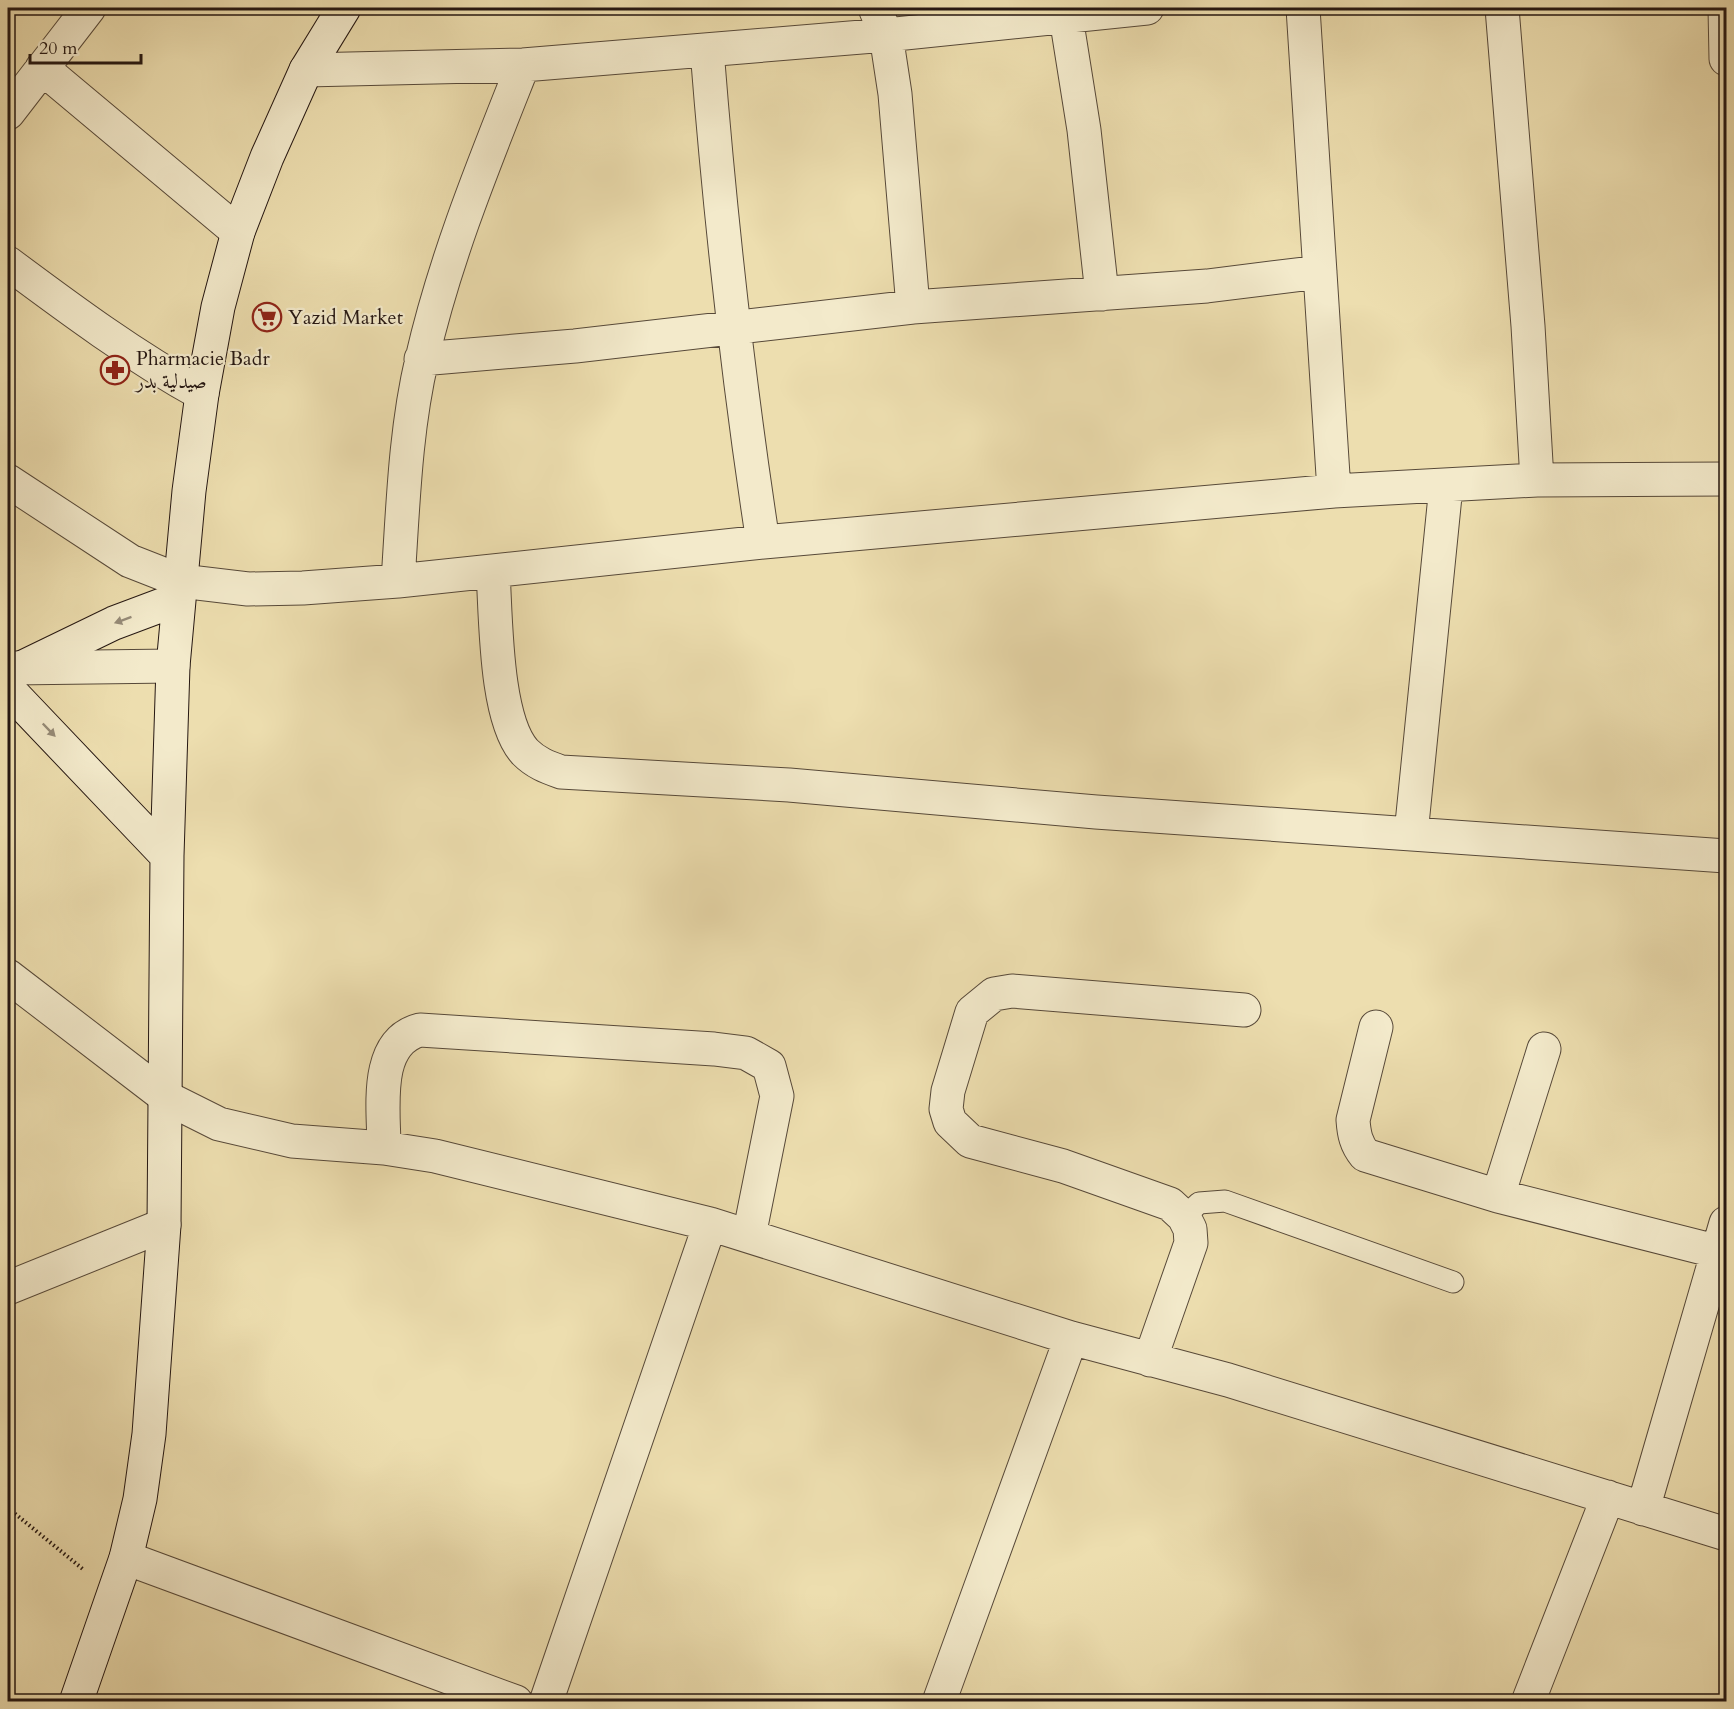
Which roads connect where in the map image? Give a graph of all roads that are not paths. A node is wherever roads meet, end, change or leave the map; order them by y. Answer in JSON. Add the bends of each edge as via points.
{"nodes":[{"id":1,"x":89,"y":8,"type":"edge"},
{"id":2,"x":1147,"y":8,"type":"edge"},
{"id":3,"x":1303,"y":8,"type":"edge"},
{"id":4,"x":1502,"y":8,"type":"edge"},
{"id":5,"x":1725,"y":8,"type":"edge"},
{"id":6,"x":338,"y":10,"type":"edge"},
{"id":7,"x":1066,"y":17,"type":"junction"},
{"id":8,"x":881,"y":21,"type":"edge"},
{"id":9,"x":707,"y":50,"type":"junction"},
{"id":10,"x":1726,"y":59,"type":"edge"},
{"id":11,"x":523,"y":65,"type":"junction"},
{"id":12,"x":42,"y":68,"type":"junction"},
{"id":13,"x":306,"y":70,"type":"junction"},
{"id":14,"x":8,"y":114,"type":"edge"},
{"id":15,"x":238,"y":232,"type":"junction"},
{"id":16,"x":8,"y":263,"type":"edge"},
{"id":17,"x":1320,"y":272,"type":"junction"},
{"id":18,"x":1102,"y":294,"type":"junction"},
{"id":19,"x":914,"y":307,"type":"junction"},
{"id":20,"x":734,"y":326,"type":"junction"},
{"id":21,"x":422,"y":359,"type":"junction"},
{"id":22,"x":202,"y":394,"type":"junction"},
{"id":23,"x":1726,"y":479,"type":"edge"},
{"id":24,"x":1537,"y":480,"type":"junction"},
{"id":25,"x":8,"y":481,"type":"edge"},
{"id":26,"x":1446,"y":486,"type":"junction"},
{"id":27,"x":1334,"y":491,"type":"junction"},
{"id":28,"x":763,"y":542,"type":"junction"},
{"id":29,"x":492,"y":572,"type":"junction"},
{"id":30,"x":398,"y":581,"type":"junction"},
{"id":31,"x":180,"y":590,"type":"junction"},
{"id":32,"x":172,"y":666,"type":"junction"},
{"id":33,"x":12,"y":675,"type":"edge"},
{"id":34,"x":1411,"y":834,"type":"junction"},
{"id":35,"x":167,"y":856,"type":"junction"},
{"id":36,"x":1726,"y":856,"type":"edge"},
{"id":37,"x":8,"y":976,"type":"edge"},
{"id":38,"x":1244,"y":1010,"type":"dead end"},
{"id":39,"x":1376,"y":1027,"type":"dead end"},
{"id":40,"x":1544,"y":1049,"type":"dead end"},
{"id":41,"x":167,"y":1098,"type":"junction"},
{"id":42,"x":384,"y":1148,"type":"junction"},
{"id":43,"x":1498,"y":1196,"type":"junction"},
{"id":44,"x":1184,"y":1217,"type":"junction"},
{"id":45,"x":710,"y":1224,"type":"junction"},
{"id":46,"x":164,"y":1225,"type":"junction"},
{"id":47,"x":748,"y":1236,"type":"junction"},
{"id":48,"x":1723,"y":1237,"type":"edge"},
{"id":49,"x":14,"y":1277,"type":"edge"},
{"id":50,"x":1453,"y":1282,"type":"dead end"},
{"id":51,"x":1071,"y":1338,"type":"junction"},
{"id":52,"x":1150,"y":1359,"type":"junction"},
{"id":53,"x":1608,"y":1497,"type":"junction"},
{"id":54,"x":1644,"y":1509,"type":"junction"},
{"id":55,"x":1726,"y":1534,"type":"edge"},
{"id":56,"x":126,"y":1558,"type":"junction"},
{"id":57,"x":76,"y":1700,"type":"edge"},
{"id":58,"x":516,"y":1701,"type":"edge"},
{"id":59,"x":546,"y":1701,"type":"edge"},
{"id":60,"x":939,"y":1701,"type":"edge"},
{"id":61,"x":1528,"y":1701,"type":"edge"}],
"edges":[{"from":1,"to":12,"type":"street"},
{"from":2,"to":7,"type":"street"},
{"from":3,"to":17,"type":"street"},
{"from":4,"to":24,"type":"street"},
{"from":5,"to":10,"type":"street"},
{"from":6,"to":13,"type":"street"},
{"from":7,"to":8,"type":"street"},
{"from":7,"to":18,"type":"street","via":[[1084,130]]},
{"from":8,"to":9,"type":"street"},
{"from":8,"to":19,"type":"street","via":[[895,94]]},
{"from":9,"to":11,"type":"street"},
{"from":9,"to":20,"type":"street"},
{"from":11,"to":13,"type":"street"},
{"from":11,"to":21,"type":"street","via":[[461,226]]},
{"from":12,"to":14,"type":"street"},
{"from":12,"to":15,"type":"street"},
{"from":13,"to":15,"type":"street"},
{"from":15,"to":22,"type":"street","via":[[218,307]]},
{"from":16,"to":22,"type":"street","via":[[105,335]]},
{"from":17,"to":18,"type":"street"},
{"from":17,"to":27,"type":"street"},
{"from":18,"to":19,"type":"street"},
{"from":19,"to":20,"type":"street"},
{"from":20,"to":21,"type":"street","via":[[575,346]]},
{"from":20,"to":28,"type":"street"},
{"from":21,"to":30,"type":"street","via":[[405,461]]},
{"from":22,"to":31,"type":"street"},
{"from":23,"to":24,"type":"street"},
{"from":24,"to":26,"type":"street"},
{"from":25,"to":31,"type":"street"},
{"from":26,"to":27,"type":"street"},
{"from":26,"to":34,"type":"street"},
{"from":27,"to":28,"type":"street"},
{"from":28,"to":29,"type":"street"},
{"from":29,"to":30,"type":"street"},
{"from":29,"to":34,"type":"street","via":[[501,680],[514,734],[524,751],[540,765],[561,772],[789,785]]},
{"from":30,"to":31,"type":"street","via":[[303,588]]},
{"from":31,"to":32,"type":"street"},
{"from":31,"to":33,"type":"street","one_way":true},
{"from":32,"to":33,"type":"street"},
{"from":32,"to":35,"type":"street"},
{"from":33,"to":35,"type":"street","one_way":true},
{"from":34,"to":36,"type":"street"},
{"from":35,"to":41,"type":"street"},
{"from":37,"to":41,"type":"street"},
{"from":38,"to":44,"type":"street","via":[[1012,991],[994,994],[982,1002],[966,1024],[946,1109],[950,1122],[960,1133],[970,1141],[1063,1166],[1170,1204]]},
{"from":39,"to":43,"type":"street","via":[[1353,1120],[1359,1148],[1365,1155]]},
{"from":40,"to":43,"type":"street"},
{"from":41,"to":42,"type":"street","via":[[219,1124],[256,1134],[292,1141]]},
{"from":41,"to":46,"type":"street"},
{"from":42,"to":45,"type":"street","via":[[511,1173]]},
{"from":42,"to":47,"type":"street","via":[[384,1089],[389,1058],[401,1040],[420,1030],[746,1053],[769,1066],[777,1096]]},
{"from":43,"to":48,"type":"street"},
{"from":44,"to":50,"type":"lane","via":[[1199,1203],[1225,1201]]},
{"from":44,"to":52,"type":"street","via":[[1191,1243]]},
{"from":45,"to":47,"type":"street"},
{"from":45,"to":59,"type":"street"},
{"from":46,"to":49,"type":"street"},
{"from":46,"to":56,"type":"street","via":[[149,1434],[140,1499]]},
{"from":47,"to":51,"type":"street"},
{"from":48,"to":54,"type":"street"},
{"from":51,"to":52,"type":"street"},
{"from":51,"to":60,"type":"street"},
{"from":52,"to":53,"type":"street"},
{"from":53,"to":54,"type":"street"},
{"from":53,"to":61,"type":"street"},
{"from":54,"to":55,"type":"street"},
{"from":56,"to":57,"type":"street"},
{"from":56,"to":58,"type":"street"}]}
